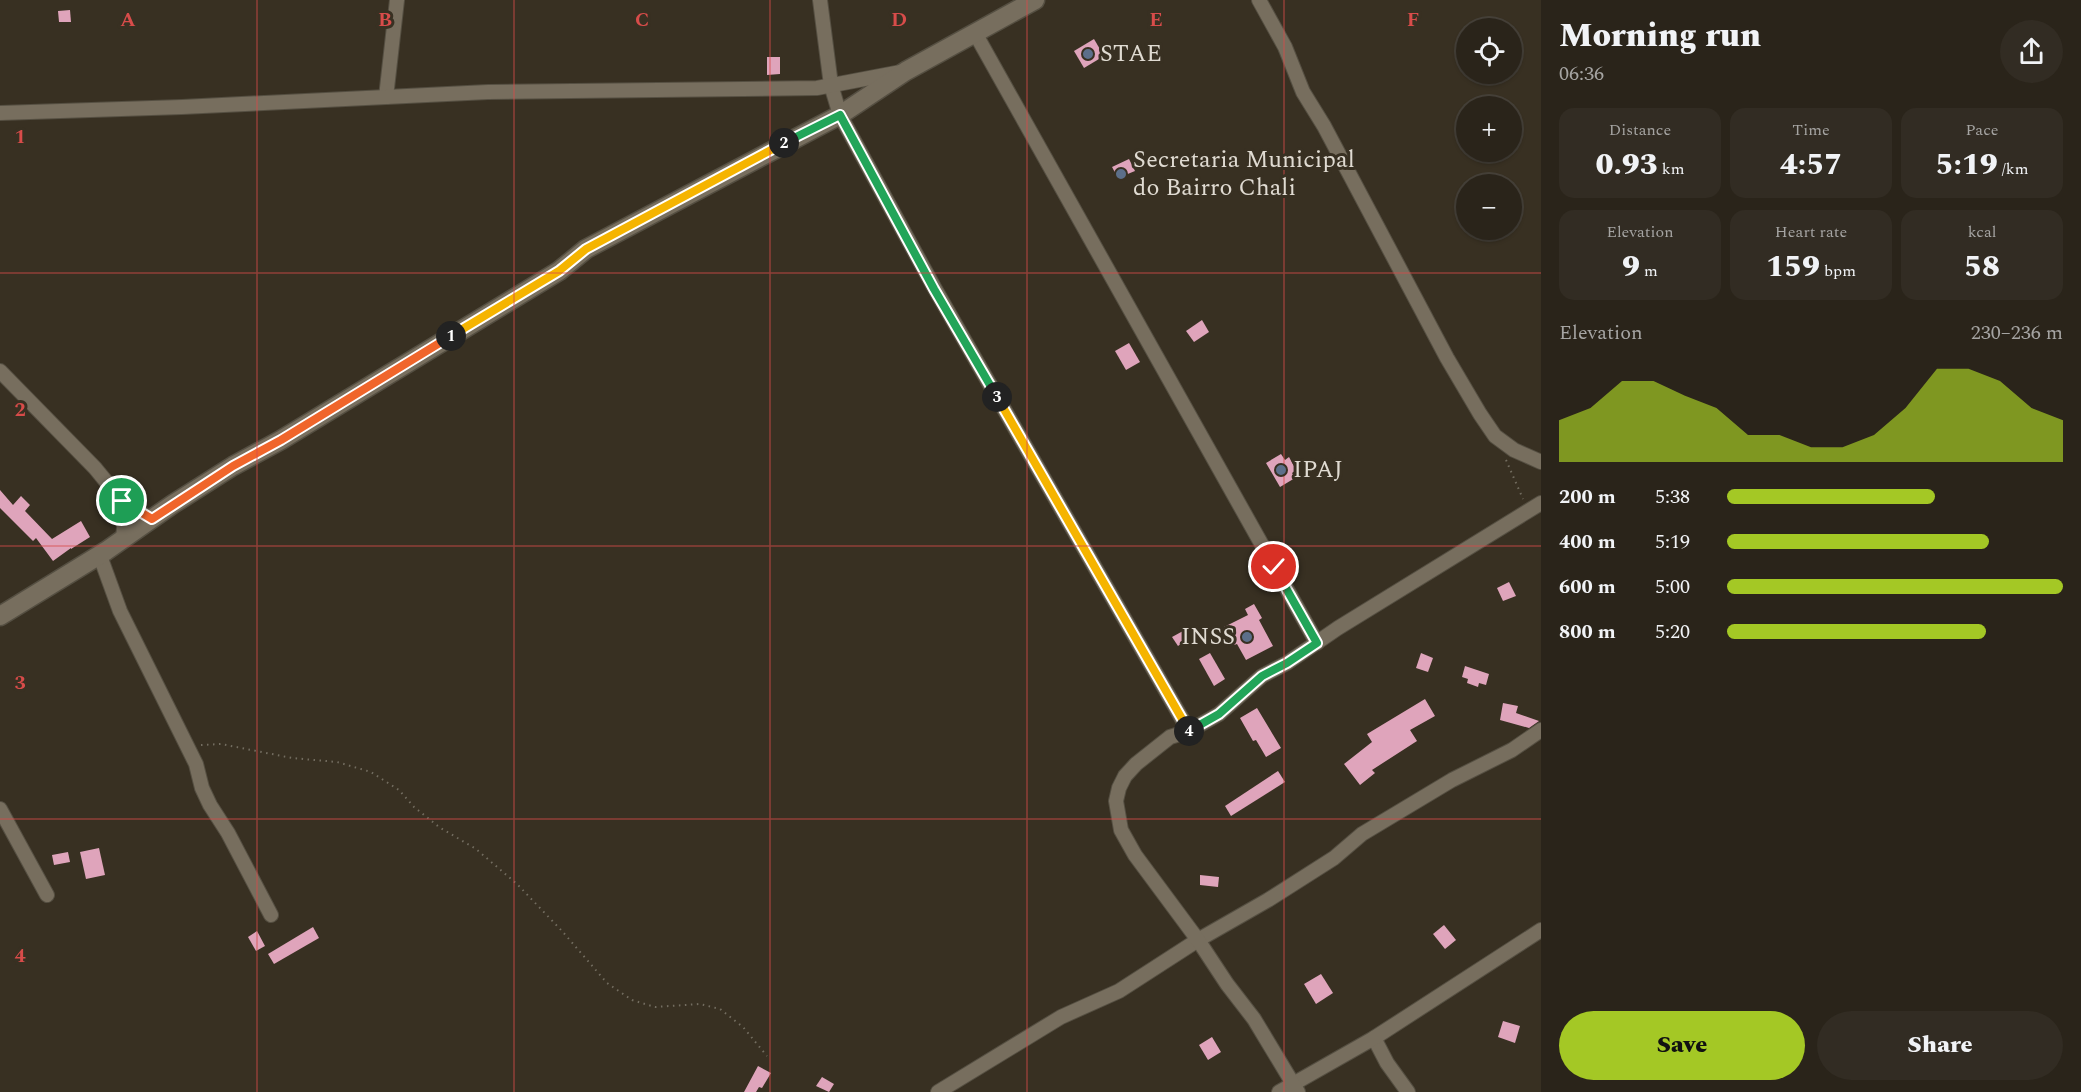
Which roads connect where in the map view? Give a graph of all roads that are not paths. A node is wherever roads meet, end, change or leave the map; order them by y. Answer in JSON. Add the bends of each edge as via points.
{"nodes":[{"id":1,"x":397,"y":0,"type":"edge"},
{"id":2,"x":1035,"y":0,"type":"edge"},
{"id":3,"x":1259,"y":0,"type":"edge"},
{"id":4,"x":819,"y":3,"type":"edge"},
{"id":5,"x":975,"y":33,"type":"junction"},
{"id":6,"x":906,"y":71,"type":"junction"},
{"id":7,"x":831,"y":85,"type":"junction"},
{"id":8,"x":386,"y":97,"type":"junction"},
{"id":9,"x":0,"y":112,"type":"edge"},
{"id":10,"x":840,"y":115,"type":"junction"},
{"id":11,"x":0,"y":371,"type":"edge"},
{"id":12,"x":1541,"y":462,"type":"edge"},
{"id":13,"x":122,"y":501,"type":"junction"},
{"id":14,"x":1541,"y":503,"type":"edge"},
{"id":15,"x":152,"y":519,"type":"junction"},
{"id":16,"x":123,"y":539,"type":"junction"},
{"id":17,"x":100,"y":556,"type":"junction"},
{"id":18,"x":0,"y":616,"type":"edge"},
{"id":19,"x":1317,"y":643,"type":"junction"},
{"id":20,"x":1541,"y":730,"type":"edge"},
{"id":21,"x":1189,"y":731,"type":"junction"},
{"id":22,"x":0,"y":809,"type":"edge"},
{"id":23,"x":47,"y":895,"type":"dead end"},
{"id":24,"x":271,"y":915,"type":"dead end"},
{"id":25,"x":1541,"y":930,"type":"edge"},
{"id":26,"x":1198,"y":940,"type":"junction"},
{"id":27,"x":1374,"y":1038,"type":"junction"},
{"id":28,"x":1296,"y":1088,"type":"edge"},
{"id":29,"x":938,"y":1092,"type":"edge"},
{"id":30,"x":1279,"y":1092,"type":"edge"},
{"id":31,"x":1408,"y":1092,"type":"edge"}],
"edges":[{"from":1,"to":8,"type":"street"},
{"from":2,"to":5,"type":"street"},
{"from":3,"to":12,"type":"street","via":[[1285,46],[1303,92],[1479,414],[1495,436]]},
{"from":4,"to":7,"type":"street"},
{"from":5,"to":6,"type":"street"},
{"from":5,"to":19,"type":"street"},
{"from":6,"to":7,"type":"street"},
{"from":6,"to":10,"type":"street"},
{"from":7,"to":8,"type":"street"},
{"from":7,"to":10,"type":"street"},
{"from":8,"to":9,"type":"street"},
{"from":10,"to":15,"type":"street","via":[[586,249],[559,271],[233,466]]},
{"from":10,"to":21,"type":"street","via":[[934,289]]},
{"from":11,"to":13,"type":"street"},
{"from":13,"to":15,"type":"street"},
{"from":13,"to":16,"type":"street"},
{"from":14,"to":19,"type":"street"},
{"from":15,"to":16,"type":"street"},
{"from":16,"to":17,"type":"street"},
{"from":17,"to":18,"type":"street"},
{"from":17,"to":24,"type":"street","via":[[120,611],[196,764],[201,788]]},
{"from":19,"to":21,"type":"street","via":[[1262,676],[1219,714]]},
{"from":20,"to":26,"type":"street","via":[[1362,834],[1334,858]]},
{"from":21,"to":26,"type":"street","via":[[1170,737],[1136,764],[1125,776],[1116,801],[1121,830],[1135,855]]},
{"from":22,"to":23,"type":"street"},
{"from":25,"to":27,"type":"street"},
{"from":26,"to":28,"type":"street","via":[[1254,1019]]},
{"from":26,"to":29,"type":"street","via":[[1119,990],[1044,1026]]},
{"from":27,"to":28,"type":"street"},
{"from":27,"to":31,"type":"street"},
{"from":28,"to":30,"type":"street"}]}
